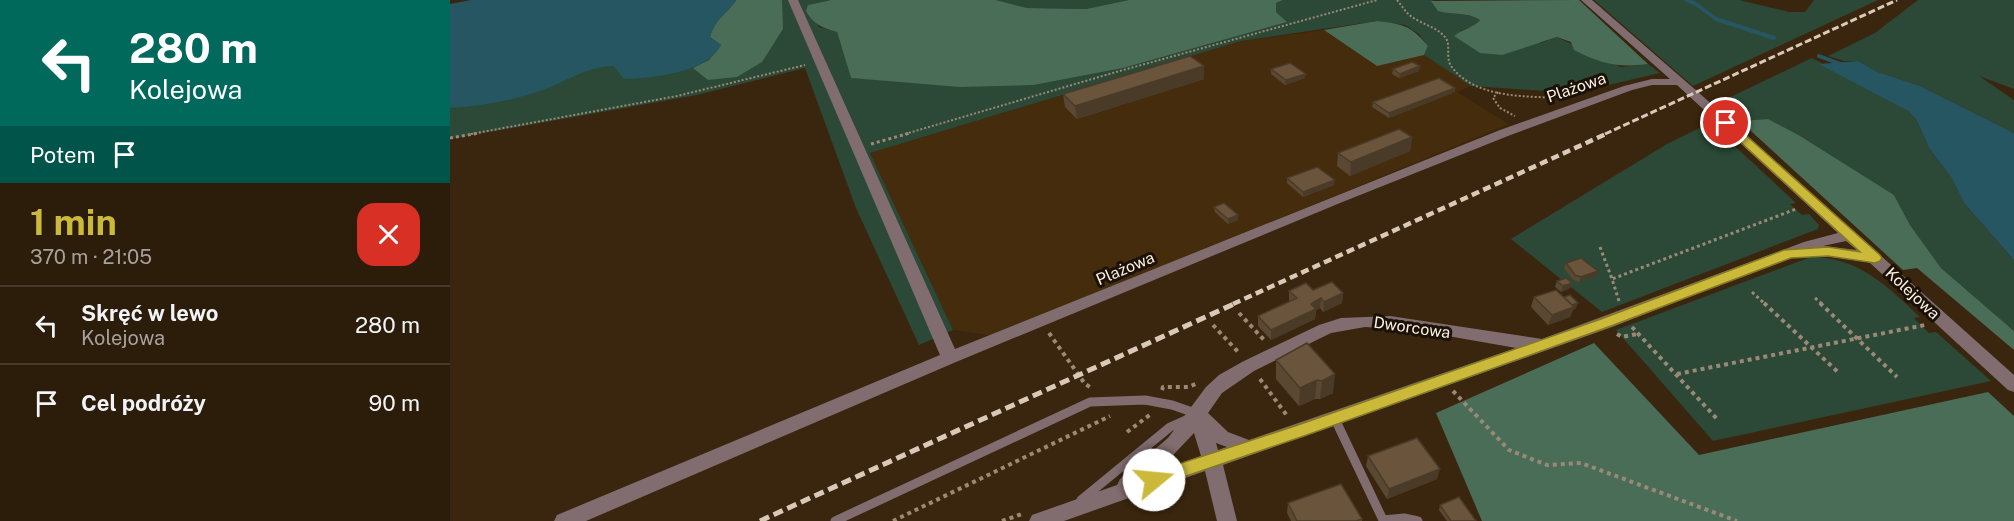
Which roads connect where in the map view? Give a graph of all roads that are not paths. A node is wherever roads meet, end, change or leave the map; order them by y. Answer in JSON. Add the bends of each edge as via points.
{"nodes":[{"id":1,"x":793,"y":0,"type":"edge"},
{"id":2,"x":1586,"y":0,"type":"edge"},
{"id":3,"x":1679,"y":82,"type":"junction"},
{"id":4,"x":1850,"y":235,"type":"junction"},
{"id":5,"x":1795,"y":252,"type":"junction"},
{"id":6,"x":1875,"y":258,"type":"junction"},
{"id":7,"x":1477,"y":338,"type":"junction"},
{"id":8,"x":1548,"y":343,"type":"junction"},
{"id":9,"x":950,"y":358,"type":"junction"},
{"id":10,"x":1485,"y":365,"type":"junction"},
{"id":11,"x":2014,"y":385,"type":"edge"},
{"id":12,"x":1198,"y":414,"type":"junction"},
{"id":13,"x":1335,"y":419,"type":"junction"},
{"id":14,"x":1251,"y":448,"type":"junction"},
{"id":15,"x":1213,"y":461,"type":"junction"},
{"id":16,"x":1111,"y":495,"type":"junction"},
{"id":17,"x":1064,"y":512,"type":"junction"},
{"id":18,"x":1036,"y":516,"type":"edge"},
{"id":19,"x":564,"y":521,"type":"edge"},
{"id":20,"x":835,"y":521,"type":"edge"},
{"id":21,"x":1227,"y":521,"type":"edge"},
{"id":22,"x":1383,"y":521,"type":"edge"},
{"id":23,"x":1418,"y":521,"type":"edge"}],
"edges":[{"from":1,"to":9,"type":"street"},
{"from":2,"to":3,"type":"street","name":"Kolejowa"},
{"from":3,"to":4,"type":"street","name":"Kolejowa"},
{"from":3,"to":9,"type":"street","name":"Plażowa","via":[[1646,83],[1529,123]]},
{"from":4,"to":5,"type":"street","name":"Dworcowa"},
{"from":4,"to":6,"type":"street","name":"Kolejowa"},
{"from":5,"to":6,"type":"street","name":"Dworcowa","via":[[1828,251]]},
{"from":5,"to":8,"type":"street","name":"Dworcowa"},
{"from":6,"to":11,"type":"street","name":"Kolejowa"},
{"from":7,"to":8,"type":"street","name":"Dworcowa"},
{"from":7,"to":10,"type":"street","via":[[1485,350]]},
{"from":7,"to":12,"type":"street","name":"Dworcowa","via":[[1386,321],[1354,322],[1323,330],[1220,384],[1211,391]]},
{"from":8,"to":10,"type":"street","name":"Dworcowa"},
{"from":9,"to":19,"type":"street","name":"Plażowa"},
{"from":10,"to":13,"type":"street","name":"Dworcowa"},
{"from":12,"to":14,"type":"street","via":[[1221,437]]},
{"from":12,"to":15,"type":"street"},
{"from":12,"to":16,"type":"street","name":"Dworcowa","via":[[1162,457]]},
{"from":12,"to":17,"type":"lane","via":[[1170,428]]},
{"from":12,"to":20,"type":"lane","via":[[1157,401],[1082,404]]},
{"from":13,"to":14,"type":"street","name":"Dworcowa"},
{"from":13,"to":22,"type":"lane"},
{"from":14,"to":15,"type":"street","name":"Dworcowa"},
{"from":15,"to":16,"type":"street","name":"Dworcowa"},
{"from":15,"to":21,"type":"street"},
{"from":16,"to":17,"type":"street","name":"Dworcowa"},
{"from":17,"to":18,"type":"street","name":"Dworcowa"},
{"from":22,"to":23,"type":"lane"}]}
